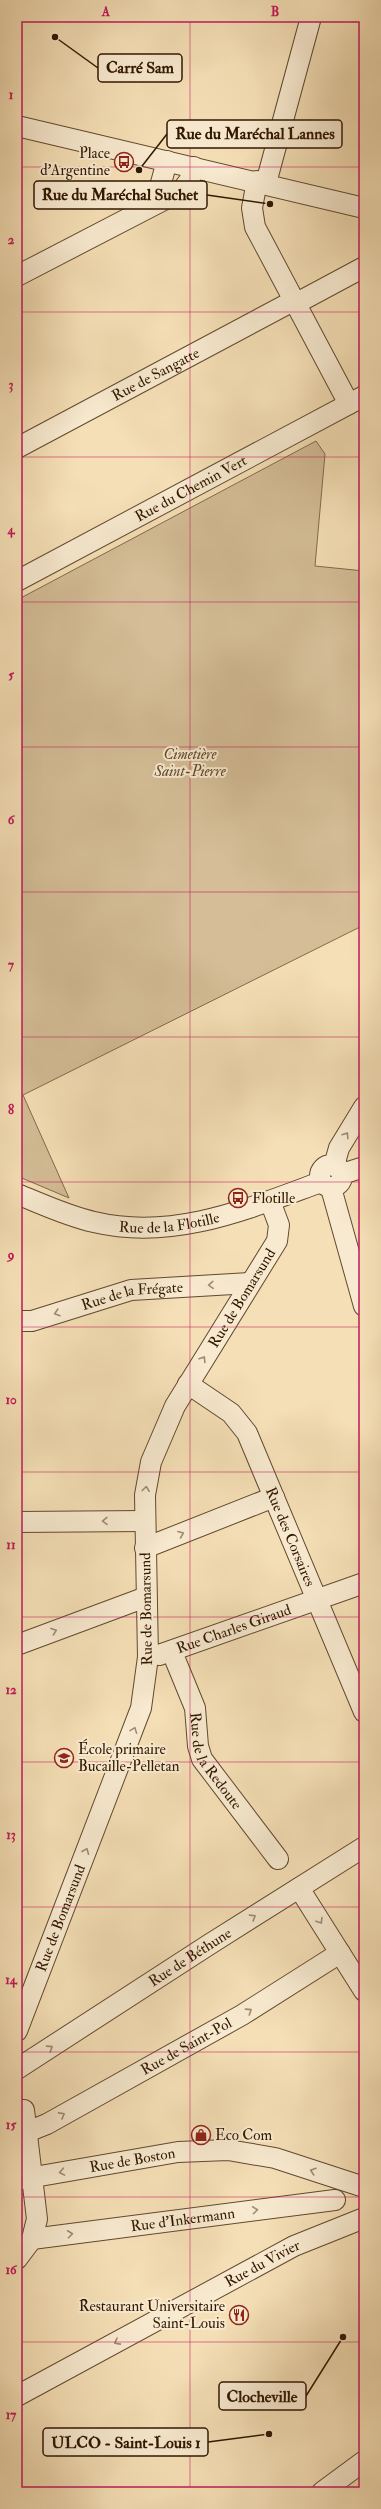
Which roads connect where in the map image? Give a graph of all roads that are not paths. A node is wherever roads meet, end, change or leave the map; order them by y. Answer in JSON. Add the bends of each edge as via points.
{"nodes":[{"id":1,"x":311,"y":17,"type":"edge"},
{"id":2,"x":17,"y":126,"type":"edge"},
{"id":3,"x":168,"y":161,"type":"junction"},
{"id":4,"x":194,"y":167,"type":"junction"},
{"id":5,"x":261,"y":182,"type":"junction"},
{"id":6,"x":364,"y":208,"type":"edge"},
{"id":7,"x":141,"y":210,"type":"junction"},
{"id":8,"x":364,"y":267,"type":"edge"},
{"id":9,"x":17,"y":276,"type":"edge"},
{"id":10,"x":294,"y":302,"type":"junction"},
{"id":11,"x":357,"y":400,"type":"edge"},
{"id":12,"x":17,"y":448,"type":"edge"},
{"id":13,"x":17,"y":581,"type":"edge"},
{"id":14,"x":364,"y":1107,"type":"edge"},
{"id":15,"x":364,"y":1167,"type":"edge"},
{"id":16,"x":332,"y":1177,"type":"junction"},
{"id":17,"x":17,"y":1194,"type":"edge"},
{"id":18,"x":270,"y":1201,"type":"junction"},
{"id":19,"x":250,"y":1283,"type":"junction"},
{"id":20,"x":364,"y":1306,"type":"edge"},
{"id":21,"x":17,"y":1321,"type":"edge"},
{"id":22,"x":188,"y":1384,"type":"junction"},
{"id":23,"x":274,"y":1497,"type":"junction"},
{"id":24,"x":144,"y":1521,"type":"junction"},
{"id":25,"x":17,"y":1522,"type":"edge"},
{"id":26,"x":145,"y":1548,"type":"junction"},
{"id":27,"x":364,"y":1583,"type":"edge"},
{"id":28,"x":146,"y":1597,"type":"junction"},
{"id":29,"x":317,"y":1600,"type":"junction"},
{"id":30,"x":17,"y":1645,"type":"edge"},
{"id":31,"x":172,"y":1652,"type":"junction"},
{"id":32,"x":148,"y":1657,"type":"junction"},
{"id":33,"x":364,"y":1712,"type":"edge"},
{"id":34,"x":364,"y":1847,"type":"edge"},
{"id":35,"x":278,"y":1859,"type":"dead end"},
{"id":36,"x":299,"y":1888,"type":"junction"},
{"id":37,"x":340,"y":1952,"type":"junction"},
{"id":38,"x":364,"y":1990,"type":"edge"},
{"id":39,"x":17,"y":2031,"type":"edge"},
{"id":40,"x":17,"y":2069,"type":"edge"},
{"id":41,"x":24,"y":2110,"type":"dead end"},
{"id":42,"x":27,"y":2132,"type":"junction"},
{"id":43,"x":25,"y":2178,"type":"edge"},
{"id":44,"x":341,"y":2180,"type":"junction"},
{"id":45,"x":364,"y":2186,"type":"edge"},
{"id":46,"x":335,"y":2200,"type":"junction"},
{"id":47,"x":364,"y":2218,"type":"edge"},
{"id":48,"x":32,"y":2239,"type":"junction"},
{"id":49,"x":294,"y":2246,"type":"junction"},
{"id":50,"x":17,"y":2259,"type":"edge"},
{"id":51,"x":17,"y":2396,"type":"edge"},
{"id":52,"x":364,"y":2461,"type":"edge"},
{"id":53,"x":322,"y":2492,"type":"edge"}],
"edges":[{"from":1,"to":5,"type":"street"},
{"from":2,"to":3,"type":"street"},
{"from":3,"to":4,"type":"street"},
{"from":3,"to":7,"type":"street","via":[[158,194]]},
{"from":4,"to":5,"type":"street"},
{"from":4,"to":7,"type":"street","via":[[189,182],[181,191]]},
{"from":5,"to":6,"type":"street"},
{"from":5,"to":10,"type":"street","via":[[252,202],[253,222]]},
{"from":7,"to":9,"type":"street"},
{"from":8,"to":10,"type":"street","name":"Rue de Sangatte"},
{"from":10,"to":11,"type":"street"},
{"from":10,"to":12,"type":"street","name":"Rue de Sangatte"},
{"from":11,"to":13,"type":"street","name":"Rue du Chemin Vert"},
{"from":16,"to":14,"type":"street","one_way":true,"via":[[339,1148]]},
{"from":15,"to":16,"type":"street","name":"Rue de la Flotille"},
{"from":16,"to":18,"type":"street","name":"Rue de la Flotille"},
{"from":16,"to":20,"type":"street"},
{"from":17,"to":18,"type":"street","name":"Rue de la Flotille","via":[[84,1220],[138,1229],[187,1226]]},
{"from":18,"to":19,"type":"street","name":"Rue de Bomarsund","via":[[279,1226],[279,1235]]},
{"from":19,"to":21,"type":"street","name":"Rue de la Frégate","one_way":true,"via":[[131,1290],[32,1321]]},
{"from":22,"to":19,"type":"street","name":"Rue de Bomarsund","one_way":true},
{"from":22,"to":23,"type":"street","name":"Rue des Corsaires","via":[[221,1405],[239,1421]]},
{"from":24,"to":22,"type":"street","name":"Rue de Bomarsund","one_way":true,"via":[[145,1495],[152,1462],[164,1428]]},
{"from":26,"to":23,"type":"street","one_way":true},
{"from":23,"to":29,"type":"street","name":"Rue des Corsaires"},
{"from":24,"to":25,"type":"street","one_way":true},
{"from":24,"to":26,"type":"street","name":"Rue de Bomarsund"},
{"from":26,"to":28,"type":"street","name":"Rue de Bomarsund"},
{"from":27,"to":29,"type":"street","name":"Rue Charles Giraud"},
{"from":30,"to":28,"type":"street","one_way":true},
{"from":28,"to":32,"type":"street","name":"Rue de Bomarsund"},
{"from":29,"to":31,"type":"street","name":"Rue Charles Giraud"},
{"from":29,"to":33,"type":"street","name":"Rue des Corsaires"},
{"from":31,"to":32,"type":"street","name":"Rue Charles Giraud"},
{"from":31,"to":35,"type":"street","name":"Rue de la Redoute","via":[[196,1708],[198,1746],[202,1760]]},
{"from":39,"to":32,"type":"street","name":"Rue de Bomarsund","one_way":true,"via":[[138,1719]]},
{"from":34,"to":36,"type":"street","name":"Rue de Béthune"},
{"from":36,"to":37,"type":"street","one_way":true},
{"from":40,"to":36,"type":"street","name":"Rue de Béthune","one_way":true},
{"from":37,"to":38,"type":"street"},
{"from":42,"to":37,"type":"street","name":"Rue de Saint-Pol","one_way":true,"via":[[47,2124],[235,2019]]},
{"from":41,"to":42,"type":"street"},
{"from":42,"to":43,"type":"street"},
{"from":44,"to":43,"type":"street","name":"Rue de Boston","one_way":true,"via":[[270,2157],[228,2150],[178,2152]]},
{"from":43,"to":48,"type":"street","via":[[37,2219]]},
{"from":44,"to":45,"type":"street","name":"Rue de Boston"},
{"from":44,"to":46,"type":"street"},
{"from":48,"to":46,"type":"street","name":"Rue d'Inkermann","one_way":true},
{"from":46,"to":49,"type":"street","via":[[324,2225]]},
{"from":47,"to":49,"type":"street","name":"Rue du Vivier"},
{"from":48,"to":50,"type":"street"},
{"from":49,"to":51,"type":"street","name":"Rue du Vivier","one_way":true},
{"from":52,"to":53,"type":"street"}]}
